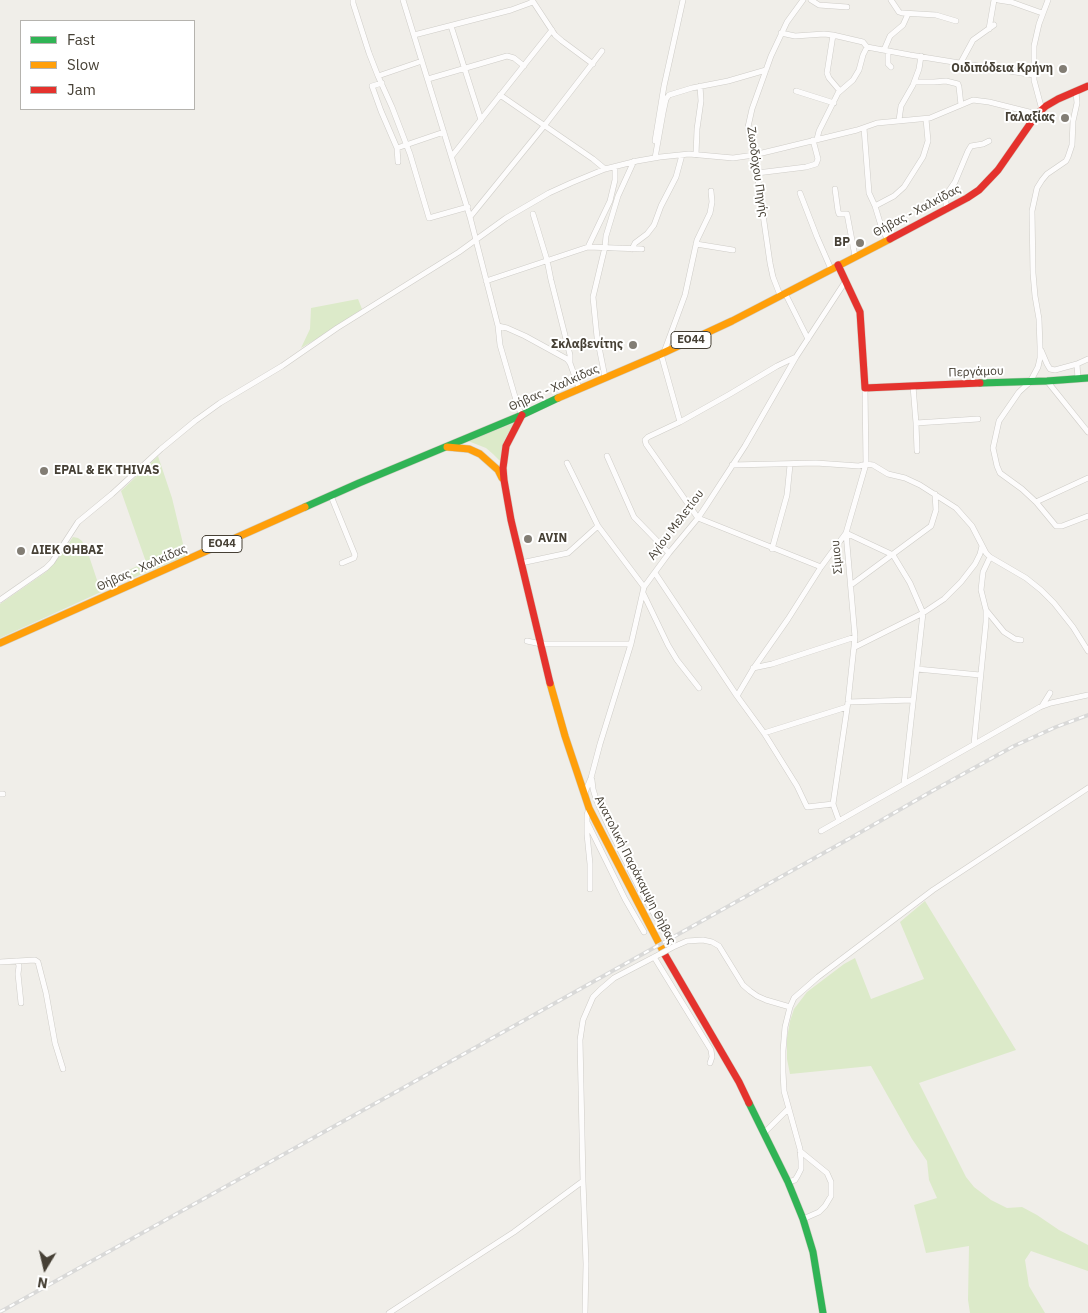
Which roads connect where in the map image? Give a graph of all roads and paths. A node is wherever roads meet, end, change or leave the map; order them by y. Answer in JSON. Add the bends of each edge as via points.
{"nodes":[{"id":1,"x":353,"y":0,"type":"edge"},
{"id":2,"x":403,"y":0,"type":"edge"},
{"id":3,"x":683,"y":0,"type":"edge"},
{"id":4,"x":803,"y":0,"type":"edge"},
{"id":5,"x":811,"y":0,"type":"edge"},
{"id":6,"x":891,"y":0,"type":"edge"},
{"id":7,"x":996,"y":0,"type":"edge"},
{"id":8,"x":1048,"y":0,"type":"edge"},
{"id":9,"x":533,"y":1,"type":"edge"},
{"id":10,"x":847,"y":7,"type":"dead end"},
{"id":11,"x":1042,"y":13,"type":"junction"},
{"id":12,"x":908,"y":14,"type":"junction"},
{"id":13,"x":956,"y":21,"type":"dead end"},
{"id":14,"x":451,"y":26,"type":"junction"},
{"id":15,"x":552,"y":30,"type":"junction"},
{"id":16,"x":781,"y":33,"type":"junction"},
{"id":17,"x":414,"y":35,"type":"junction"},
{"id":18,"x":833,"y":35,"type":"junction"},
{"id":19,"x":867,"y":47,"type":"junction"},
{"id":20,"x":602,"y":51,"type":"dead end"},
{"id":21,"x":886,"y":51,"type":"junction"},
{"id":22,"x":921,"y":56,"type":"junction"},
{"id":23,"x":422,"y":61,"type":"junction"},
{"id":24,"x":593,"y":64,"type":"junction"},
{"id":25,"x":960,"y":64,"type":"junction"},
{"id":26,"x":524,"y":66,"type":"junction"},
{"id":27,"x":891,"y":67,"type":"dead end"},
{"id":28,"x":464,"y":68,"type":"junction"},
{"id":29,"x":766,"y":70,"type":"junction"},
{"id":30,"x":1034,"y":75,"type":"junction"},
{"id":31,"x":378,"y":76,"type":"junction"},
{"id":32,"x":428,"y":78,"type":"junction"},
{"id":33,"x":915,"y":82,"type":"junction"},
{"id":34,"x":382,"y":83,"type":"junction"},
{"id":35,"x":700,"y":86,"type":"junction"},
{"id":36,"x":1088,"y":86,"type":"edge"},
{"id":37,"x":796,"y":91,"type":"dead end"},
{"id":38,"x":840,"y":91,"type":"junction"},
{"id":39,"x":1076,"y":92,"type":"junction"},
{"id":40,"x":1088,"y":94,"type":"edge"},
{"id":41,"x":500,"y":95,"type":"junction"},
{"id":42,"x":834,"y":103,"type":"junction"},
{"id":43,"x":961,"y":105,"type":"junction"},
{"id":44,"x":392,"y":106,"type":"junction"},
{"id":45,"x":380,"y":111,"type":"junction"},
{"id":46,"x":1039,"y":112,"type":"junction"},
{"id":47,"x":926,"y":119,"type":"junction"},
{"id":48,"x":481,"y":120,"type":"junction"},
{"id":49,"x":899,"y":120,"type":"junction"},
{"id":50,"x":544,"y":126,"type":"junction"},
{"id":51,"x":864,"y":128,"type":"junction"},
{"id":52,"x":444,"y":132,"type":"junction"},
{"id":53,"x":815,"y":140,"type":"junction"},
{"id":54,"x":989,"y":141,"type":"dead end"},
{"id":55,"x":407,"y":144,"type":"junction"},
{"id":56,"x":397,"y":148,"type":"junction"},
{"id":57,"x":682,"y":155,"type":"junction"},
{"id":58,"x":696,"y":155,"type":"junction"},
{"id":59,"x":754,"y":155,"type":"junction"},
{"id":60,"x":452,"y":156,"type":"junction"},
{"id":61,"x":654,"y":158,"type":"junction"},
{"id":62,"x":634,"y":161,"type":"junction"},
{"id":63,"x":398,"y":162,"type":"dead end"},
{"id":64,"x":615,"y":167,"type":"junction"},
{"id":65,"x":605,"y":169,"type":"junction"},
{"id":66,"x":757,"y":173,"type":"junction"},
{"id":67,"x":835,"y":189,"type":"dead end"},
{"id":68,"x":711,"y":191,"type":"dead end"},
{"id":69,"x":800,"y":192,"type":"dead end"},
{"id":70,"x":875,"y":206,"type":"junction"},
{"id":71,"x":468,"y":208,"type":"junction"},
{"id":72,"x":946,"y":210,"type":"junction"},
{"id":73,"x":534,"y":214,"type":"dead end"},
{"id":74,"x":470,"y":217,"type":"junction"},
{"id":75,"x":888,"y":240,"type":"junction"},
{"id":76,"x":476,"y":241,"type":"junction"},
{"id":77,"x":696,"y":244,"type":"junction"},
{"id":78,"x":588,"y":247,"type":"junction"},
{"id":79,"x":605,"y":248,"type":"junction"},
{"id":80,"x":632,"y":249,"type":"junction"},
{"id":81,"x":642,"y":249,"type":"dead end"},
{"id":82,"x":733,"y":250,"type":"dead end"},
{"id":83,"x":855,"y":256,"type":"junction"},
{"id":84,"x":548,"y":260,"type":"junction"},
{"id":85,"x":835,"y":267,"type":"junction"},
{"id":86,"x":486,"y":281,"type":"junction"},
{"id":87,"x":845,"y":282,"type":"junction"},
{"id":88,"x":782,"y":294,"type":"junction"},
{"id":89,"x":498,"y":326,"type":"junction"},
{"id":90,"x":808,"y":339,"type":"junction"},
{"id":91,"x":1040,"y":347,"type":"junction"},
{"id":92,"x":662,"y":353,"type":"junction"},
{"id":93,"x":796,"y":357,"type":"junction"},
{"id":94,"x":1088,"y":359,"type":"edge"},
{"id":95,"x":570,"y":363,"type":"junction"},
{"id":96,"x":1077,"y":364,"type":"junction"},
{"id":97,"x":604,"y":377,"type":"junction"},
{"id":98,"x":1088,"y":378,"type":"edge"},
{"id":99,"x":1078,"y":379,"type":"junction"},
{"id":100,"x":1047,"y":381,"type":"junction"},
{"id":101,"x":1030,"y":382,"type":"junction"},
{"id":102,"x":913,"y":386,"type":"junction"},
{"id":103,"x":579,"y":388,"type":"junction"},
{"id":104,"x":865,"y":388,"type":"junction"},
{"id":105,"x":522,"y":415,"type":"junction"},
{"id":106,"x":978,"y":419,"type":"dead end"},
{"id":107,"x":680,"y":422,"type":"junction"},
{"id":108,"x":916,"y":423,"type":"junction"},
{"id":109,"x":1088,"y":432,"type":"edge"},
{"id":110,"x":445,"y":447,"type":"junction"},
{"id":111,"x":917,"y":451,"type":"dead end"},
{"id":112,"x":607,"y":456,"type":"dead end"},
{"id":113,"x":567,"y":463,"type":"dead end"},
{"id":114,"x":866,"y":464,"type":"junction"},
{"id":115,"x":732,"y":465,"type":"junction"},
{"id":116,"x":790,"y":465,"type":"junction"},
{"id":117,"x":1088,"y":478,"type":"edge"},
{"id":118,"x":504,"y":480,"type":"junction"},
{"id":119,"x":935,"y":494,"type":"junction"},
{"id":120,"x":331,"y":496,"type":"junction"},
{"id":121,"x":1036,"y":502,"type":"junction"},
{"id":122,"x":1088,"y":516,"type":"edge"},
{"id":123,"x":698,"y":518,"type":"junction"},
{"id":124,"x":598,"y":526,"type":"junction"},
{"id":125,"x":846,"y":533,"type":"junction"},
{"id":126,"x":982,"y":546,"type":"junction"},
{"id":127,"x":772,"y":548,"type":"junction"},
{"id":128,"x":669,"y":553,"type":"junction"},
{"id":129,"x":893,"y":554,"type":"junction"},
{"id":130,"x":990,"y":557,"type":"junction"},
{"id":131,"x":342,"y":563,"type":"dead end"},
{"id":132,"x":521,"y":563,"type":"junction"},
{"id":133,"x":821,"y":567,"type":"junction"},
{"id":134,"x":655,"y":573,"type":"junction"},
{"id":135,"x":850,"y":585,"type":"junction"},
{"id":136,"x":644,"y":587,"type":"junction"},
{"id":137,"x":643,"y":593,"type":"junction"},
{"id":138,"x":0,"y":600,"type":"edge"},
{"id":139,"x":986,"y":610,"type":"junction"},
{"id":140,"x":923,"y":613,"type":"junction"},
{"id":141,"x":856,"y":636,"type":"junction"},
{"id":142,"x":1021,"y":640,"type":"dead end"},
{"id":143,"x":527,"y":641,"type":"dead end"},
{"id":144,"x":0,"y":643,"type":"edge"},
{"id":145,"x":541,"y":644,"type":"junction"},
{"id":146,"x":631,"y":644,"type":"junction"},
{"id":147,"x":854,"y":647,"type":"junction"},
{"id":148,"x":1088,"y":651,"type":"edge"},
{"id":149,"x":753,"y":669,"type":"junction"},
{"id":150,"x":917,"y":669,"type":"junction"},
{"id":151,"x":980,"y":675,"type":"junction"},
{"id":152,"x":699,"y":688,"type":"dead end"},
{"id":153,"x":1050,"y":693,"type":"dead end"},
{"id":154,"x":1088,"y":695,"type":"edge"},
{"id":155,"x":737,"y":696,"type":"junction"},
{"id":156,"x":912,"y":700,"type":"junction"},
{"id":157,"x":848,"y":704,"type":"junction"},
{"id":158,"x":1042,"y":706,"type":"junction"},
{"id":159,"x":764,"y":733,"type":"junction"},
{"id":160,"x":974,"y":744,"type":"junction"},
{"id":161,"x":591,"y":778,"type":"junction"},
{"id":162,"x":904,"y":784,"type":"junction"},
{"id":163,"x":1088,"y":788,"type":"edge"},
{"id":164,"x":584,"y":795,"type":"junction"},
{"id":165,"x":833,"y":804,"type":"junction"},
{"id":166,"x":589,"y":808,"type":"junction"},
{"id":167,"x":839,"y":821,"type":"junction"},
{"id":168,"x":587,"y":822,"type":"junction"},
{"id":169,"x":821,"y":831,"type":"dead end"},
{"id":170,"x":590,"y":889,"type":"dead end"},
{"id":171,"x":658,"y":919,"type":"dead end"},
{"id":172,"x":644,"y":932,"type":"dead end"},
{"id":173,"x":654,"y":957,"type":"junction"},
{"id":174,"x":18,"y":961,"type":"junction"},
{"id":175,"x":0,"y":962,"type":"edge"},
{"id":176,"x":21,"y":1003,"type":"dead end"},
{"id":177,"x":790,"y":1007,"type":"junction"},
{"id":178,"x":710,"y":1063,"type":"dead end"},
{"id":179,"x":63,"y":1069,"type":"dead end"},
{"id":180,"x":788,"y":1109,"type":"junction"},
{"id":181,"x":764,"y":1133,"type":"junction"},
{"id":182,"x":800,"y":1151,"type":"junction"},
{"id":183,"x":584,"y":1181,"type":"junction"},
{"id":184,"x":788,"y":1182,"type":"junction"},
{"id":185,"x":803,"y":1219,"type":"junction"},
{"id":186,"x":389,"y":1313,"type":"edge"},
{"id":187,"x":585,"y":1313,"type":"edge"},
{"id":188,"x":823,"y":1313,"type":"edge"}],
"edges":[{"from":1,"to":31,"type":"street"},
{"from":2,"to":17,"type":"street"},
{"from":3,"to":61,"type":"street","via":[[655,133]]},
{"from":4,"to":16,"type":"street","name":"Ζωοδόχου Πηγής"},
{"from":5,"to":10,"type":"street","via":[[820,5]]},
{"from":6,"to":12,"type":"street","via":[[899,12]]},
{"from":7,"to":11,"type":"street"},
{"from":7,"to":25,"type":"street","via":[[992,27],[973,40]]},
{"from":8,"to":11,"type":"street"},
{"from":9,"to":14,"type":"street"},
{"from":9,"to":15,"type":"street"},
{"from":11,"to":30,"type":"street","via":[[1035,40]]},
{"from":12,"to":13,"type":"street","via":[[936,15]]},
{"from":12,"to":21,"type":"street","via":[[903,25],[890,36]]},
{"from":14,"to":17,"type":"street"},
{"from":14,"to":28,"type":"street"},
{"from":15,"to":24,"type":"street"},
{"from":15,"to":26,"type":"street"},
{"from":16,"to":18,"type":"street"},
{"from":16,"to":29,"type":"street","name":"Ζωοδόχου Πηγής"},
{"from":17,"to":23,"type":"street"},
{"from":18,"to":19,"type":"street","via":[[863,42]]},
{"from":18,"to":38,"type":"street","via":[[827,73]]},
{"from":19,"to":21,"type":"street"},
{"from":19,"to":38,"type":"street","via":[[853,80]]},
{"from":20,"to":24,"type":"street"},
{"from":21,"to":22,"type":"street"},
{"from":21,"to":27,"type":"street"},
{"from":22,"to":25,"type":"street"},
{"from":22,"to":33,"type":"street"},
{"from":23,"to":31,"type":"street"},
{"from":23,"to":32,"type":"street"},
{"from":24,"to":50,"type":"street"},
{"from":25,"to":30,"type":"street"},
{"from":26,"to":28,"type":"street","via":[[508,56]]},
{"from":26,"to":41,"type":"street"},
{"from":28,"to":32,"type":"street"},
{"from":28,"to":48,"type":"street"},
{"from":29,"to":35,"type":"street"},
{"from":29,"to":59,"type":"street","name":"Ζωοδόχου Πηγής","via":[[749,119]]},
{"from":30,"to":46,"type":"street"},
{"from":31,"to":34,"type":"street"},
{"from":32,"to":52,"type":"street"},
{"from":33,"to":43,"type":"street","via":[[958,84]]},
{"from":33,"to":49,"type":"street","via":[[901,106]]},
{"from":34,"to":44,"type":"street"},
{"from":34,"to":45,"type":"street","via":[[372,86]]},
{"from":35,"to":58,"type":"street"},
{"from":35,"to":61,"type":"street","via":[[673,93],[666,99]]},
{"from":36,"to":39,"type":"main road","name":"Θήβας - Χαλκίδας","number":"ΕΟ44"},
{"from":37,"to":42,"type":"street"},
{"from":38,"to":42,"type":"street"},
{"from":39,"to":40,"type":"main road"},
{"from":39,"to":46,"type":"main road","name":"Θήβας - Χαλκίδας","number":"ΕΟ44"},
{"from":39,"to":91,"type":"street","via":[[1068,157],[1042,180],[1032,211],[1033,273]]},
{"from":41,"to":48,"type":"street"},
{"from":41,"to":50,"type":"street"},
{"from":42,"to":53,"type":"street"},
{"from":43,"to":46,"type":"street","via":[[979,100]]},
{"from":43,"to":47,"type":"street"},
{"from":44,"to":45,"type":"street"},
{"from":44,"to":55,"type":"street"},
{"from":45,"to":56,"type":"street"},
{"from":46,"to":72,"type":"main road","name":"Θήβας - Χαλκίδας","number":"ΕΟ44","via":[[987,182]]},
{"from":47,"to":49,"type":"street"},
{"from":47,"to":70,"type":"street","via":[[928,140],[923,157],[904,187]]},
{"from":48,"to":60,"type":"street"},
{"from":49,"to":51,"type":"street"},
{"from":50,"to":65,"type":"street"},
{"from":50,"to":74,"type":"street"},
{"from":51,"to":53,"type":"street"},
{"from":51,"to":70,"type":"street","via":[[868,186]]},
{"from":52,"to":55,"type":"street"},
{"from":52,"to":60,"type":"street"},
{"from":53,"to":59,"type":"street"},
{"from":53,"to":66,"type":"street","via":[[816,164]]},
{"from":54,"to":72,"type":"street","via":[[971,146],[946,195]]},
{"from":55,"to":56,"type":"street"},
{"from":55,"to":71,"type":"street","via":[[429,218]]},
{"from":56,"to":63,"type":"street"},
{"from":57,"to":58,"type":"street"},
{"from":57,"to":61,"type":"street"},
{"from":57,"to":80,"type":"street","via":[[676,177],[654,225]]},
{"from":58,"to":59,"type":"street","via":[[724,158]]},
{"from":59,"to":66,"type":"street","name":"Ζωοδόχου Πηγής"},
{"from":60,"to":71,"type":"street"},
{"from":61,"to":62,"type":"street"},
{"from":62,"to":64,"type":"street"},
{"from":62,"to":79,"type":"street","via":[[618,196]]},
{"from":64,"to":65,"type":"street"},
{"from":64,"to":78,"type":"street","via":[[616,180],[610,201]]},
{"from":65,"to":76,"type":"street","via":[[549,193],[506,218]]},
{"from":66,"to":88,"type":"street","name":"Ζωοδόχου Πηγής","via":[[770,264]]},
{"from":67,"to":83,"type":"street","via":[[839,214],[848,214]]},
{"from":68,"to":77,"type":"street","via":[[710,213]]},
{"from":69,"to":85,"type":"street","via":[[817,237]]},
{"from":70,"to":75,"type":"street"},
{"from":71,"to":74,"type":"street"},
{"from":72,"to":75,"type":"main road","name":"Θήβας - Χαλκίδας","number":"ΕΟ44"},
{"from":73,"to":84,"type":"street"},
{"from":74,"to":76,"type":"street"},
{"from":75,"to":83,"type":"main road","name":"Θήβας - Χαλκίδας","number":"ΕΟ44"},
{"from":76,"to":86,"type":"street"},
{"from":76,"to":138,"type":"street","via":[[195,421],[78,522],[46,568]]},
{"from":77,"to":82,"type":"street"},
{"from":77,"to":92,"type":"street","via":[[685,295]]},
{"from":78,"to":79,"type":"street"},
{"from":78,"to":84,"type":"street"},
{"from":79,"to":80,"type":"street"},
{"from":79,"to":97,"type":"street","via":[[593,297]]},
{"from":80,"to":81,"type":"street"},
{"from":83,"to":85,"type":"main road","name":"Θήβας - Χαλκίδας","number":"ΕΟ44"},
{"from":84,"to":86,"type":"street"},
{"from":84,"to":95,"type":"street"},
{"from":85,"to":87,"type":"main road"},
{"from":85,"to":88,"type":"main road","name":"Θήβας - Χαλκίδας","number":"ΕΟ44"},
{"from":86,"to":89,"type":"street"},
{"from":87,"to":90,"type":"street","name":"Αγίου Μελετίου"},
{"from":87,"to":104,"type":"main road","name":"Σίμιου","via":[[860,312]]},
{"from":88,"to":90,"type":"street","name":"Ζωοδόχου Πηγής"},
{"from":88,"to":92,"type":"main road","name":"Θήβας - Χαλκίδας","number":"ΕΟ44"},
{"from":89,"to":95,"type":"street","via":[[525,336]]},
{"from":89,"to":105,"type":"street","via":[[500,345]]},
{"from":90,"to":93,"type":"street","name":"Αγίου Μελετίου"},
{"from":91,"to":96,"type":"street","via":[[1050,369]]},
{"from":91,"to":101,"type":"street","via":[[1038,367]]},
{"from":92,"to":97,"type":"main road","name":"Θήβας - Χαλκίδας","number":"ΕΟ44"},
{"from":92,"to":107,"type":"street"},
{"from":93,"to":107,"type":"street"},
{"from":93,"to":115,"type":"street","name":"Αγίου Μελετίου"},
{"from":94,"to":96,"type":"street"},
{"from":95,"to":103,"type":"street"},
{"from":96,"to":99,"type":"street"},
{"from":97,"to":103,"type":"main road","name":"Θήβας - Χαλκίδας","number":"ΕΟ44"},
{"from":98,"to":99,"type":"main road","name":"Περγάμου"},
{"from":99,"to":100,"type":"main road","name":"Περγάμου"},
{"from":100,"to":101,"type":"main road","name":"Περγάμου"},
{"from":100,"to":109,"type":"street"},
{"from":101,"to":102,"type":"main road","name":"Περγάμου"},
{"from":101,"to":121,"type":"street","via":[[1019,392],[999,422],[994,448],[1000,474]]},
{"from":102,"to":104,"type":"main road","name":"Περγάμου"},
{"from":102,"to":108,"type":"street"},
{"from":103,"to":105,"type":"main road","name":"Θήβας - Χαλκίδας","number":"ΕΟ44"},
{"from":104,"to":114,"type":"street","name":"Σίμιου"},
{"from":105,"to":110,"type":"main road","name":"Θήβας - Χαλκίδας","number":"ΕΟ44"},
{"from":105,"to":118,"type":"main road","name":"Ανατολική Παράκαμψη Θήβας","via":[[506,446]]},
{"from":106,"to":108,"type":"street"},
{"from":107,"to":123,"type":"street","via":[[645,440]]},
{"from":108,"to":111,"type":"street"},
{"from":110,"to":118,"type":"main road","via":[[463,448],[480,454],[490,461]]},
{"from":110,"to":120,"type":"main road","name":"Θήβας - Χαλκίδας","number":"ΕΟ44"},
{"from":112,"to":128,"type":"street","via":[[634,516]]},
{"from":113,"to":124,"type":"street"},
{"from":114,"to":116,"type":"street"},
{"from":114,"to":119,"type":"street","via":[[912,481]]},
{"from":114,"to":125,"type":"street","name":"Σίμιου"},
{"from":115,"to":116,"type":"street"},
{"from":115,"to":123,"type":"street","name":"Αγίου Μελετίου"},
{"from":116,"to":127,"type":"street","via":[[787,495]]},
{"from":117,"to":121,"type":"street"},
{"from":118,"to":132,"type":"main road","name":"Ανατολική Παράκαμψη Θήβας"},
{"from":119,"to":126,"type":"street","via":[[960,512]]},
{"from":119,"to":129,"type":"street","via":[[936,510],[931,526]]},
{"from":120,"to":131,"type":"street","via":[[355,555]]},
{"from":120,"to":144,"type":"main road","name":"Θήβας - Χαλκίδας","number":"ΕΟ44"},
{"from":121,"to":122,"type":"street","via":[[1057,527]]},
{"from":123,"to":127,"type":"street"},
{"from":123,"to":128,"type":"street","name":"Αγίου Μελετίου"},
{"from":124,"to":132,"type":"street","via":[[568,553]]},
{"from":124,"to":136,"type":"street"},
{"from":125,"to":129,"type":"street"},
{"from":125,"to":133,"type":"street"},
{"from":125,"to":135,"type":"street","name":"Σίμιου"},
{"from":126,"to":130,"type":"street"},
{"from":126,"to":140,"type":"street","via":[[975,564],[961,582]]},
{"from":127,"to":133,"type":"street"},
{"from":128,"to":134,"type":"street","name":"Αγίου Μελετίου"},
{"from":129,"to":135,"type":"street"},
{"from":129,"to":140,"type":"street"},
{"from":130,"to":139,"type":"street","via":[[983,572],[981,590]]},
{"from":130,"to":148,"type":"street","via":[[1041,590],[1073,627]]},
{"from":132,"to":145,"type":"main road","name":"Ανατολική Παράκαμψη Θήβας"},
{"from":133,"to":149,"type":"street"},
{"from":134,"to":136,"type":"street","name":"Αγίου Μελετίου"},
{"from":134,"to":155,"type":"street"},
{"from":135,"to":141,"type":"street","name":"Σίμιου"},
{"from":136,"to":137,"type":"street","name":"Αγίου Μελετίου"},
{"from":137,"to":146,"type":"street","name":"Αγίου Μελετίου"},
{"from":137,"to":152,"type":"street","via":[[672,653]]},
{"from":139,"to":142,"type":"street","via":[[1004,632]]},
{"from":139,"to":151,"type":"street"},
{"from":140,"to":147,"type":"street"},
{"from":140,"to":150,"type":"street"},
{"from":141,"to":147,"type":"street","name":"Σίμιου"},
{"from":141,"to":149,"type":"street"},
{"from":143,"to":145,"type":"street"},
{"from":145,"to":146,"type":"street"},
{"from":145,"to":164,"type":"main road","name":"Ανατολική Παράκαμψη Θήβας"},
{"from":146,"to":161,"type":"street","name":"Αγίου Μελετίου"},
{"from":147,"to":157,"type":"street","name":"Σίμιου"},
{"from":149,"to":155,"type":"street"},
{"from":150,"to":151,"type":"street"},
{"from":150,"to":156,"type":"street"},
{"from":151,"to":160,"type":"street"},
{"from":153,"to":158,"type":"street"},
{"from":154,"to":158,"type":"street"},
{"from":155,"to":159,"type":"street"},
{"from":156,"to":157,"type":"street"},
{"from":156,"to":162,"type":"street"},
{"from":157,"to":159,"type":"street"},
{"from":157,"to":165,"type":"street","name":"Σίμιου"},
{"from":158,"to":160,"type":"street"},
{"from":159,"to":165,"type":"street","via":[[807,807]]},
{"from":160,"to":162,"type":"street"},
{"from":161,"to":164,"type":"street","name":"Αγίου Μελετίου"},
{"from":161,"to":171,"type":"street","via":[[592,789],[611,832]]},
{"from":162,"to":167,"type":"street"},
{"from":163,"to":177,"type":"street","via":[[932,890],[807,986],[794,998]]},
{"from":164,"to":166,"type":"main road","name":"Ανατολική Παράκαμψη Θήβας"},
{"from":165,"to":167,"type":"street"},
{"from":166,"to":168,"type":"street"},
{"from":166,"to":181,"type":"main road","name":"Ανατολική Παράκαμψη Θήβας"},
{"from":167,"to":169,"type":"street"},
{"from":168,"to":170,"type":"street"},
{"from":168,"to":172,"type":"street"},
{"from":173,"to":177,"type":"street","bridge":true,"via":[[687,941],[712,942],[719,946],[750,991]]},
{"from":173,"to":178,"type":"street","via":[[711,1050]]},
{"from":173,"to":183,"type":"street","via":[[614,978],[593,996],[583,1020],[580,1040]]},
{"from":174,"to":175,"type":"street"},
{"from":174,"to":176,"type":"street"},
{"from":174,"to":179,"type":"street","via":[[38,962]]},
{"from":177,"to":180,"type":"street","via":[[783,1051],[784,1092]]},
{"from":180,"to":181,"type":"street"},
{"from":180,"to":182,"type":"street"},
{"from":181,"to":184,"type":"main road","name":"Ανατολική Παράκαμψη Θήβας"},
{"from":182,"to":184,"type":"street","via":[[801,1169],[794,1180]]},
{"from":182,"to":185,"type":"street","via":[[827,1173],[831,1182],[831,1196],[825,1206]]},
{"from":183,"to":186,"type":"street","via":[[514,1232]]},
{"from":183,"to":187,"type":"street"},
{"from":184,"to":185,"type":"main road","name":"Ανατολική Παράκαμψη Θήβας"},
{"from":185,"to":188,"type":"main road","name":"Ανατολική Παράκαμψη Θήβας","via":[[813,1252]]}]}
